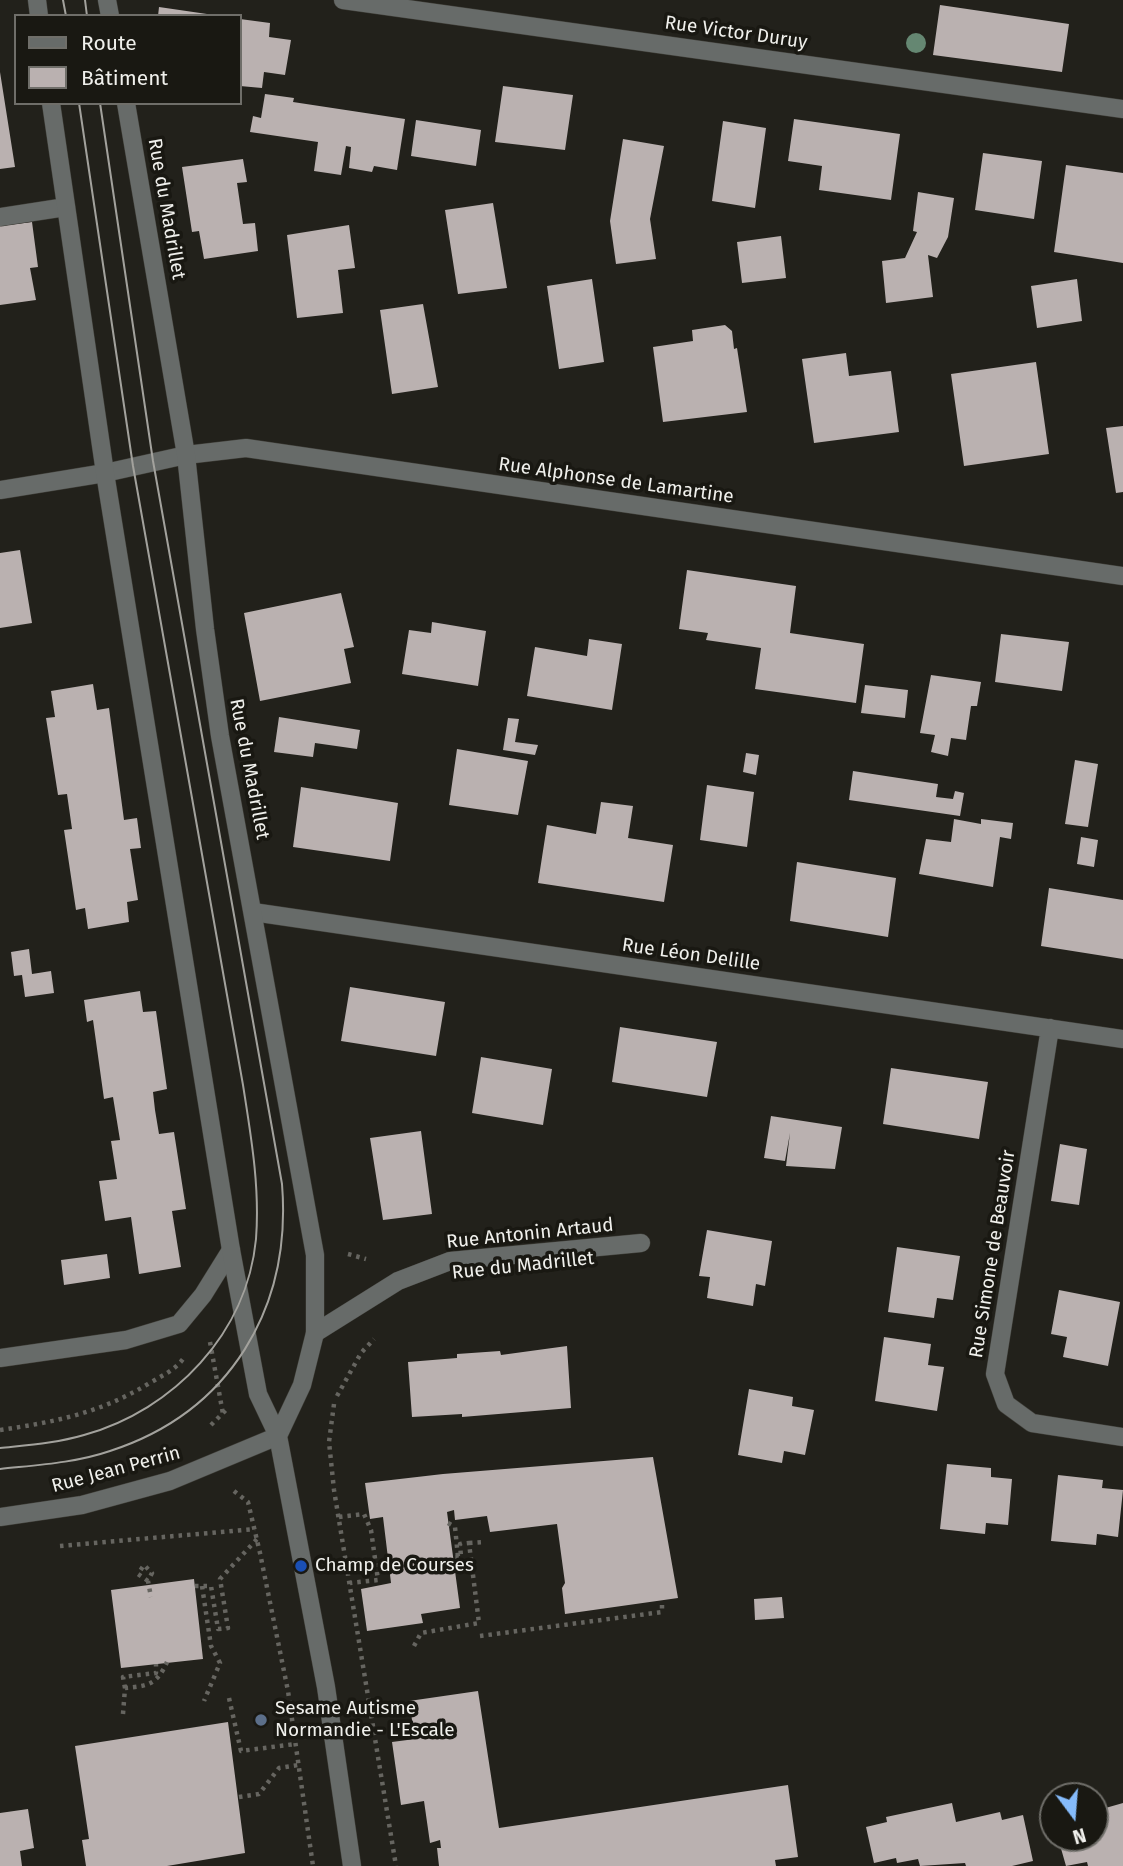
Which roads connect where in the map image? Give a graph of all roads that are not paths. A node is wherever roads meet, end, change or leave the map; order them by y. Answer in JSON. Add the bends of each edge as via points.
{"nodes":[{"id":1,"x":343,"y":0,"type":"edge"},
{"id":2,"x":51,"y":105,"type":"edge"},
{"id":3,"x":126,"y":105,"type":"edge"},
{"id":4,"x":1123,"y":109,"type":"edge"},
{"id":5,"x":66,"y":207,"type":"junction"},
{"id":6,"x":0,"y":217,"type":"edge"},
{"id":7,"x":186,"y":455,"type":"junction"},
{"id":8,"x":105,"y":473,"type":"junction"},
{"id":9,"x":0,"y":490,"type":"edge"},
{"id":10,"x":1123,"y":576,"type":"edge"},
{"id":11,"x":253,"y":912,"type":"junction"},
{"id":12,"x":1050,"y":1028,"type":"junction"},
{"id":13,"x":1123,"y":1039,"type":"edge"},
{"id":14,"x":641,"y":1243,"type":"dead end"},
{"id":15,"x":231,"y":1250,"type":"junction"},
{"id":16,"x":315,"y":1333,"type":"junction"},
{"id":17,"x":0,"y":1358,"type":"edge"},
{"id":18,"x":278,"y":1436,"type":"junction"},
{"id":19,"x":1123,"y":1437,"type":"edge"},
{"id":20,"x":0,"y":1517,"type":"edge"},
{"id":21,"x":352,"y":1866,"type":"edge"}],
"edges":[{"from":1,"to":4,"type":"street","name":"Rue Victor Duruy"},
{"from":2,"to":5,"type":"street"},
{"from":3,"to":7,"type":"street","name":"Rue du Madrillet"},
{"from":5,"to":6,"type":"street"},
{"from":5,"to":8,"type":"street"},
{"from":7,"to":8,"type":"street","name":"Rue Alphonse de Lamartine"},
{"from":7,"to":10,"type":"street","name":"Rue Alphonse de Lamartine","via":[[246,447]]},
{"from":7,"to":11,"type":"street","name":"Rue du Madrillet","via":[[218,723]]},
{"from":8,"to":9,"type":"street","name":"Rue Alphonse de Lamartine"},
{"from":8,"to":15,"type":"street"},
{"from":11,"to":12,"type":"street","name":"Rue Léon Delille"},
{"from":11,"to":16,"type":"street","name":"Rue du Madrillet","via":[[315,1255]]},
{"from":12,"to":13,"type":"street","name":"Rue Léon Delille"},
{"from":12,"to":19,"type":"street","name":"Rue Simone de Beauvoir","via":[[995,1374],[1006,1404],[1032,1423]]},
{"from":14,"to":16,"type":"street","name":"Rue Antonin Artaud","via":[[450,1261],[398,1281]]},
{"from":15,"to":17,"type":"street","via":[[179,1324],[126,1340]]},
{"from":15,"to":18,"type":"street","via":[[258,1394]]},
{"from":16,"to":18,"type":"street","name":"Rue du Madrillet","via":[[302,1385]]},
{"from":18,"to":20,"type":"street","name":"Rue Jean Perrin","via":[[170,1481],[82,1505]]},
{"from":18,"to":21,"type":"street","via":[[326,1687]]}]}
